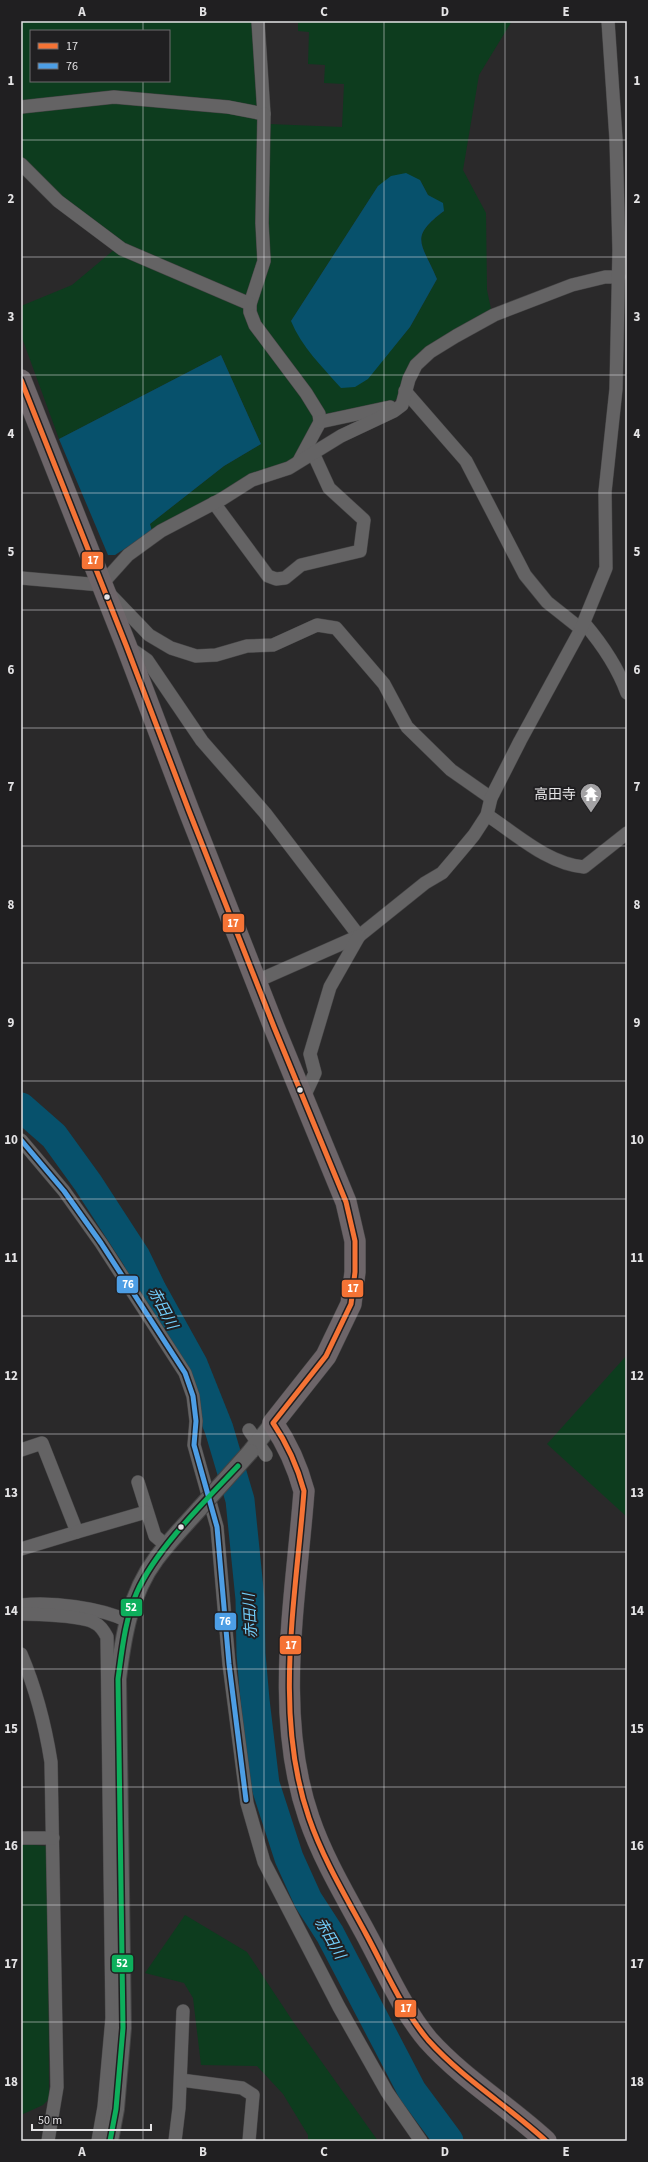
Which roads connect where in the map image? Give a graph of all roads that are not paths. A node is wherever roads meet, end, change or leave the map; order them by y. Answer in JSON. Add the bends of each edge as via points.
{"nodes":[{"id":1,"x":258,"y":21,"type":"edge"},
{"id":2,"x":608,"y":21,"type":"edge"},
{"id":3,"x":21,"y":107,"type":"edge"},
{"id":4,"x":264,"y":114,"type":"junction"},
{"id":5,"x":21,"y":164,"type":"edge"},
{"id":6,"x":623,"y":250,"type":"edge"},
{"id":7,"x":619,"y":278,"type":"junction"},
{"id":8,"x":250,"y":304,"type":"junction"},
{"id":9,"x":21,"y":380,"type":"edge"},
{"id":10,"x":405,"y":391,"type":"junction"},
{"id":11,"x":402,"y":405,"type":"junction"},
{"id":12,"x":320,"y":422,"type":"junction"},
{"id":13,"x":313,"y":453,"type":"junction"},
{"id":14,"x":298,"y":461,"type":"junction"},
{"id":15,"x":214,"y":503,"type":"junction"},
{"id":16,"x":21,"y":578,"type":"edge"},
{"id":17,"x":101,"y":585,"type":"junction"},
{"id":18,"x":583,"y":626,"type":"junction"},
{"id":19,"x":126,"y":645,"type":"junction"},
{"id":20,"x":627,"y":694,"type":"edge"},
{"id":21,"x":491,"y":798,"type":"junction"},
{"id":22,"x":487,"y":815,"type":"junction"},
{"id":23,"x":627,"y":833,"type":"edge"},
{"id":24,"x":359,"y":936,"type":"junction"},
{"id":25,"x":257,"y":981,"type":"junction"},
{"id":26,"x":303,"y":1099,"type":"junction"},
{"id":27,"x":21,"y":1140,"type":"edge"},
{"id":28,"x":273,"y":1423,"type":"junction"},
{"id":29,"x":21,"y":1450,"type":"edge"},
{"id":30,"x":138,"y":1482,"type":"dead end"},
{"id":31,"x":146,"y":1512,"type":"junction"},
{"id":32,"x":77,"y":1532,"type":"junction"},
{"id":33,"x":167,"y":1546,"type":"junction"},
{"id":34,"x":21,"y":1549,"type":"edge"},
{"id":35,"x":21,"y":1605,"type":"edge"},
{"id":36,"x":21,"y":1614,"type":"edge"},
{"id":37,"x":128,"y":1621,"type":"junction"},
{"id":38,"x":21,"y":1654,"type":"edge"},
{"id":39,"x":21,"y":1838,"type":"edge"},
{"id":40,"x":53,"y":1838,"type":"junction"},
{"id":41,"x":183,"y":2011,"type":"dead end"},
{"id":42,"x":181,"y":2080,"type":"junction"},
{"id":43,"x":48,"y":2141,"type":"edge"},
{"id":44,"x":98,"y":2141,"type":"edge"},
{"id":45,"x":110,"y":2141,"type":"edge"},
{"id":46,"x":175,"y":2141,"type":"edge"},
{"id":47,"x":249,"y":2141,"type":"edge"},
{"id":48,"x":421,"y":2141,"type":"edge"},
{"id":49,"x":546,"y":2141,"type":"edge"}],
"edges":[{"from":1,"to":4,"type":"street"},
{"from":2,"to":6,"type":"street"},
{"from":3,"to":4,"type":"street","via":[[114,97],[228,107]]},
{"from":4,"to":8,"type":"street","via":[[264,261]]},
{"from":5,"to":8,"type":"street","via":[[58,201],[122,249]]},
{"from":6,"to":7,"type":"street"},
{"from":7,"to":10,"type":"street","via":[[605,277],[572,285],[494,315],[430,352],[416,365]]},
{"from":7,"to":18,"type":"street","via":[[616,389],[605,492],[606,568]]},
{"from":8,"to":12,"type":"street","via":[[255,325],[317,408]]},
{"from":9,"to":17,"type":"main road"},
{"from":10,"to":11,"type":"street"},
{"from":10,"to":18,"type":"street","via":[[466,461],[525,575],[547,602]]},
{"from":11,"to":12,"type":"street"},
{"from":11,"to":13,"type":"street"},
{"from":12,"to":14,"type":"street"},
{"from":13,"to":14,"type":"street"},
{"from":13,"to":15,"type":"street","via":[[329,488],[364,520],[360,551],[302,565],[284,578],[276,579],[268,576]]},
{"from":14,"to":15,"type":"street","via":[[289,468],[252,480]]},
{"from":15,"to":17,"type":"street","via":[[155,535],[128,555]]},
{"from":16,"to":17,"type":"street"},
{"from":17,"to":19,"type":"main road"},
{"from":17,"to":21,"type":"street","via":[[149,635],[171,648],[196,656],[216,655],[247,646],[273,645],[317,625],[336,628],[384,684],[407,727],[451,770]]},
{"from":18,"to":20,"type":"street","via":[[594,635],[623,682]]},
{"from":18,"to":21,"type":"street"},
{"from":19,"to":24,"type":"street","via":[[147,660],[202,741],[265,813]]},
{"from":19,"to":25,"type":"main road"},
{"from":21,"to":22,"type":"street"},
{"from":22,"to":23,"type":"street","via":[[552,857],[576,866],[584,867]]},
{"from":22,"to":24,"type":"street","via":[[442,873],[425,883]]},
{"from":24,"to":25,"type":"street"},
{"from":24,"to":26,"type":"street","via":[[330,987],[310,1054],[315,1073]]},
{"from":25,"to":26,"type":"main road"},
{"from":26,"to":28,"type":"main road","via":[[346,1202],[354,1241],[355,1272],[351,1304],[326,1356]]},
{"from":27,"to":48,"type":"street","via":[[64,1191],[185,1373],[195,1408],[194,1445],[217,1527],[229,1664],[247,1803],[264,1862],[357,2040],[387,2092]]},
{"from":28,"to":33,"type":"street","bridge":true},
{"from":28,"to":49,"type":"main road","via":[[288,1445],[304,1491],[290,1656],[291,1724],[297,1770],[309,1818],[356,1915],[410,2015],[428,2039],[476,2085]]},
{"from":29,"to":32,"type":"street","via":[[42,1443]]},
{"from":30,"to":31,"type":"street"},
{"from":31,"to":32,"type":"street"},
{"from":31,"to":33,"type":"street","via":[[155,1536]]},
{"from":32,"to":34,"type":"street"},
{"from":33,"to":37,"type":"street","via":[[146,1575]]},
{"from":35,"to":37,"type":"street","via":[[58,1605],[113,1614]]},
{"from":36,"to":44,"type":"street","via":[[44,1614],[94,1622],[102,1628],[107,1637],[112,2018],[104,2107]]},
{"from":37,"to":45,"type":"street","via":[[118,1679],[123,2028],[116,2109]]},
{"from":38,"to":40,"type":"street","via":[[35,1688],[45,1726],[51,1762]]},
{"from":39,"to":40,"type":"street"},
{"from":40,"to":43,"type":"street","via":[[56,2087]]},
{"from":41,"to":42,"type":"street"},
{"from":42,"to":46,"type":"street"},
{"from":42,"to":47,"type":"street","via":[[242,2088],[253,2095]]}]}
